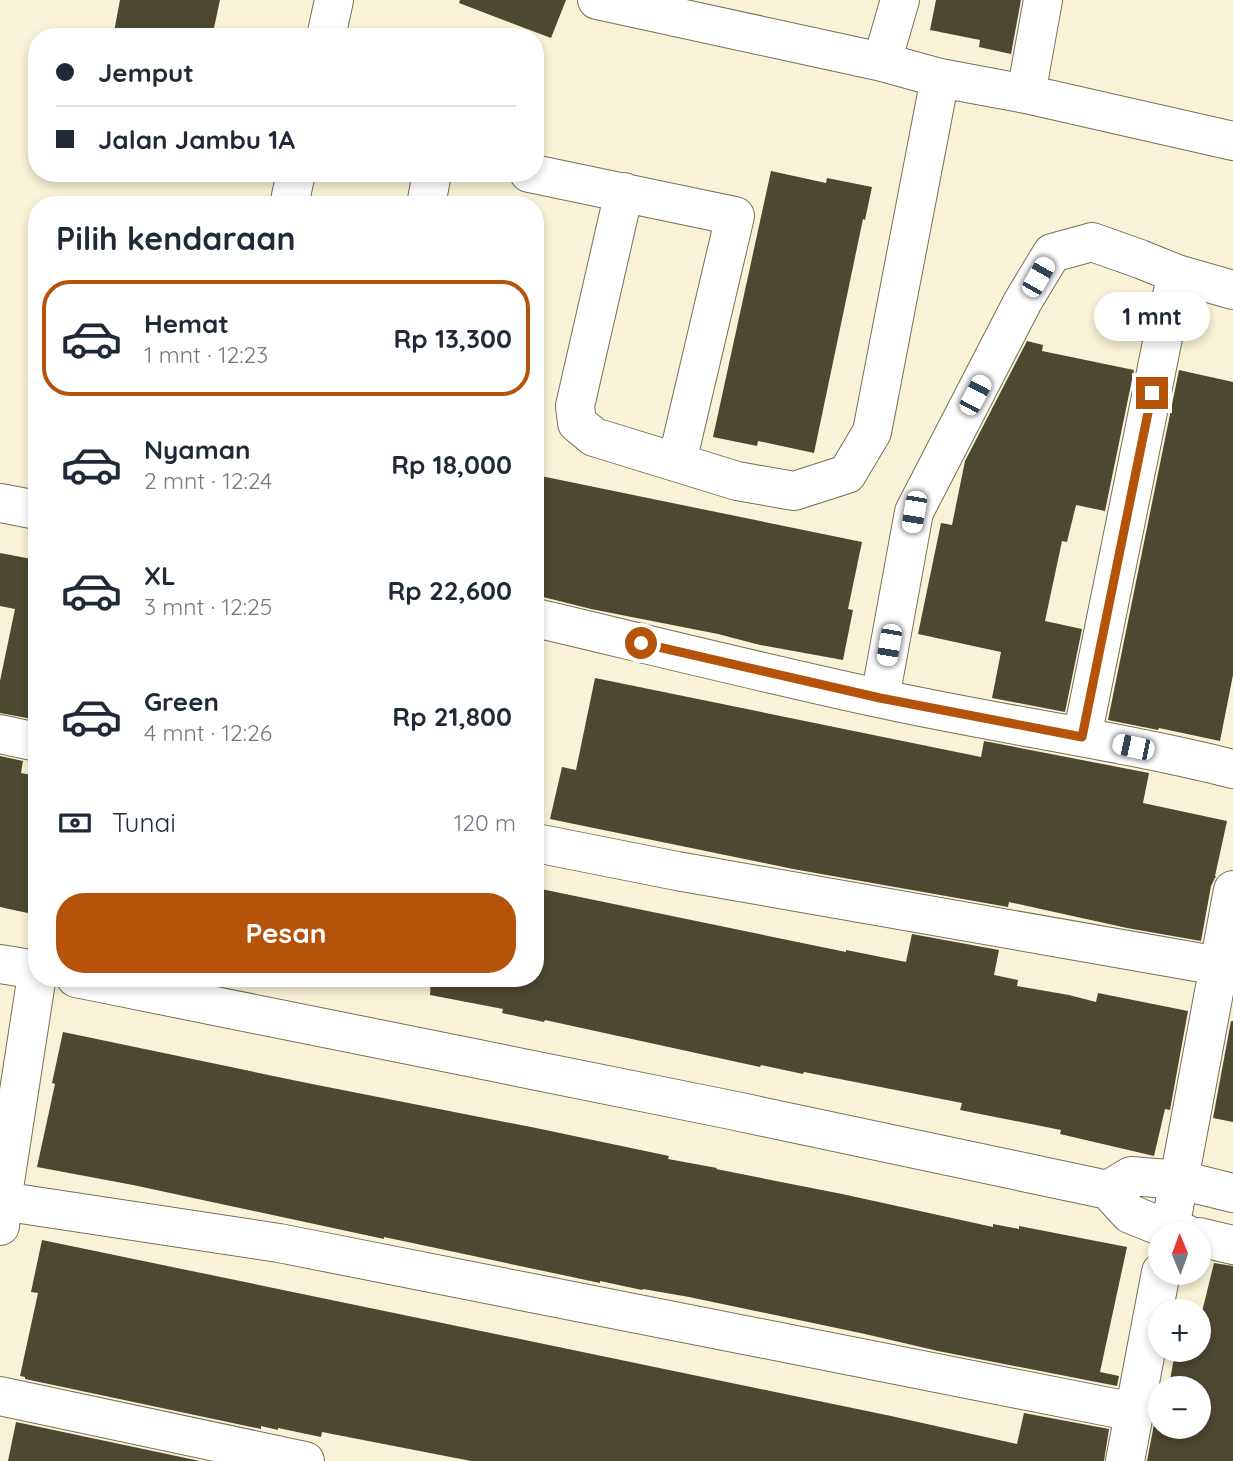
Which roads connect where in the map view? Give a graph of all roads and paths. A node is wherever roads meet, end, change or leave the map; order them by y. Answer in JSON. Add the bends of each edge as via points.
{"nodes":[{"id":1,"x":334,"y":0,"type":"edge"},
{"id":2,"x":597,"y":0,"type":"edge"},
{"id":3,"x":900,"y":0,"type":"edge"},
{"id":4,"x":1043,"y":0,"type":"edge"},
{"id":5,"x":328,"y":28,"type":"edge"},
{"id":6,"x":882,"y":62,"type":"junction"},
{"id":7,"x":940,"y":78,"type":"junction"},
{"id":8,"x":1026,"y":94,"type":"junction"},
{"id":9,"x":1233,"y":141,"type":"edge"},
{"id":10,"x":544,"y":176,"type":"edge"},
{"id":11,"x":625,"y":192,"type":"junction"},
{"id":12,"x":1178,"y":274,"type":"junction"},
{"id":13,"x":1233,"y":290,"type":"edge"},
{"id":14,"x":677,"y":462,"type":"junction"},
{"id":15,"x":0,"y":503,"type":"edge"},
{"id":16,"x":28,"y":508,"type":"edge"},
{"id":17,"x":544,"y":620,"type":"edge"},
{"id":18,"x":880,"y":698,"type":"junction"},
{"id":19,"x":0,"y":734,"type":"edge"},
{"id":20,"x":1082,"y":737,"type":"junction"},
{"id":21,"x":28,"y":739,"type":"edge"},
{"id":22,"x":1233,"y":769,"type":"edge"},
{"id":23,"x":544,"y":845,"type":"edge"},
{"id":24,"x":1233,"y":890,"type":"edge"},
{"id":25,"x":0,"y":964,"type":"edge"},
{"id":26,"x":1219,"y":966,"type":"junction"},
{"id":27,"x":28,"y":971,"type":"edge"},
{"id":28,"x":35,"y":987,"type":"edge"},
{"id":29,"x":121,"y":987,"type":"edge"},
{"id":30,"x":1180,"y":1180,"type":"junction"},
{"id":31,"x":1108,"y":1190,"type":"junction"},
{"id":32,"x":1233,"y":1193,"type":"edge"},
{"id":33,"x":1,"y":1214,"type":"edge"},
{"id":34,"x":1150,"y":1222,"type":"edge"},
{"id":35,"x":1181,"y":1222,"type":"edge"},
{"id":36,"x":1211,"y":1240,"type":"edge"},
{"id":37,"x":1233,"y":1245,"type":"edge"},
{"id":38,"x":1158,"y":1285,"type":"edge"},
{"id":39,"x":0,"y":1396,"type":"edge"},
{"id":40,"x":1134,"y":1412,"type":"junction"},
{"id":41,"x":305,"y":1461,"type":"edge"},
{"id":42,"x":1125,"y":1461,"type":"edge"}],
"edges":[{"from":1,"to":5,"type":"street"},
{"from":2,"to":6,"type":"street"},
{"from":3,"to":6,"type":"street"},
{"from":4,"to":8,"type":"street"},
{"from":6,"to":7,"type":"street"},
{"from":7,"to":8,"type":"street"},
{"from":7,"to":14,"type":"street","via":[[872,432],[848,474],[794,491],[737,481]]},
{"from":8,"to":9,"type":"street"},
{"from":10,"to":11,"type":"street"},
{"from":11,"to":14,"type":"street","via":[[575,406],[577,423],[594,437]]},
{"from":11,"to":14,"type":"street","via":[[735,216]]},
{"from":12,"to":13,"type":"street"},
{"from":12,"to":18,"type":"street","via":[[1092,242],[1052,253],[914,512]]},
{"from":12,"to":20,"type":"street"},
{"from":15,"to":16,"type":"street"},
{"from":17,"to":18,"type":"street"},
{"from":18,"to":20,"type":"street"},
{"from":19,"to":21,"type":"street"},
{"from":20,"to":22,"type":"street"},
{"from":23,"to":26,"type":"street"},
{"from":24,"to":26,"type":"street"},
{"from":25,"to":27,"type":"street"},
{"from":26,"to":30,"type":"street"},
{"from":28,"to":33,"type":"street"},
{"from":29,"to":31,"type":"street"},
{"from":30,"to":31,"type":"street","via":[[1131,1176]]},
{"from":30,"to":32,"type":"street"},
{"from":30,"to":35,"type":"street"},
{"from":31,"to":34,"type":"street","via":[[1130,1214]]},
{"from":33,"to":40,"type":"street","via":[[279,1242]]},
{"from":36,"to":37,"type":"street"},
{"from":38,"to":40,"type":"street"},
{"from":39,"to":41,"type":"street"},
{"from":40,"to":42,"type":"street"}]}
